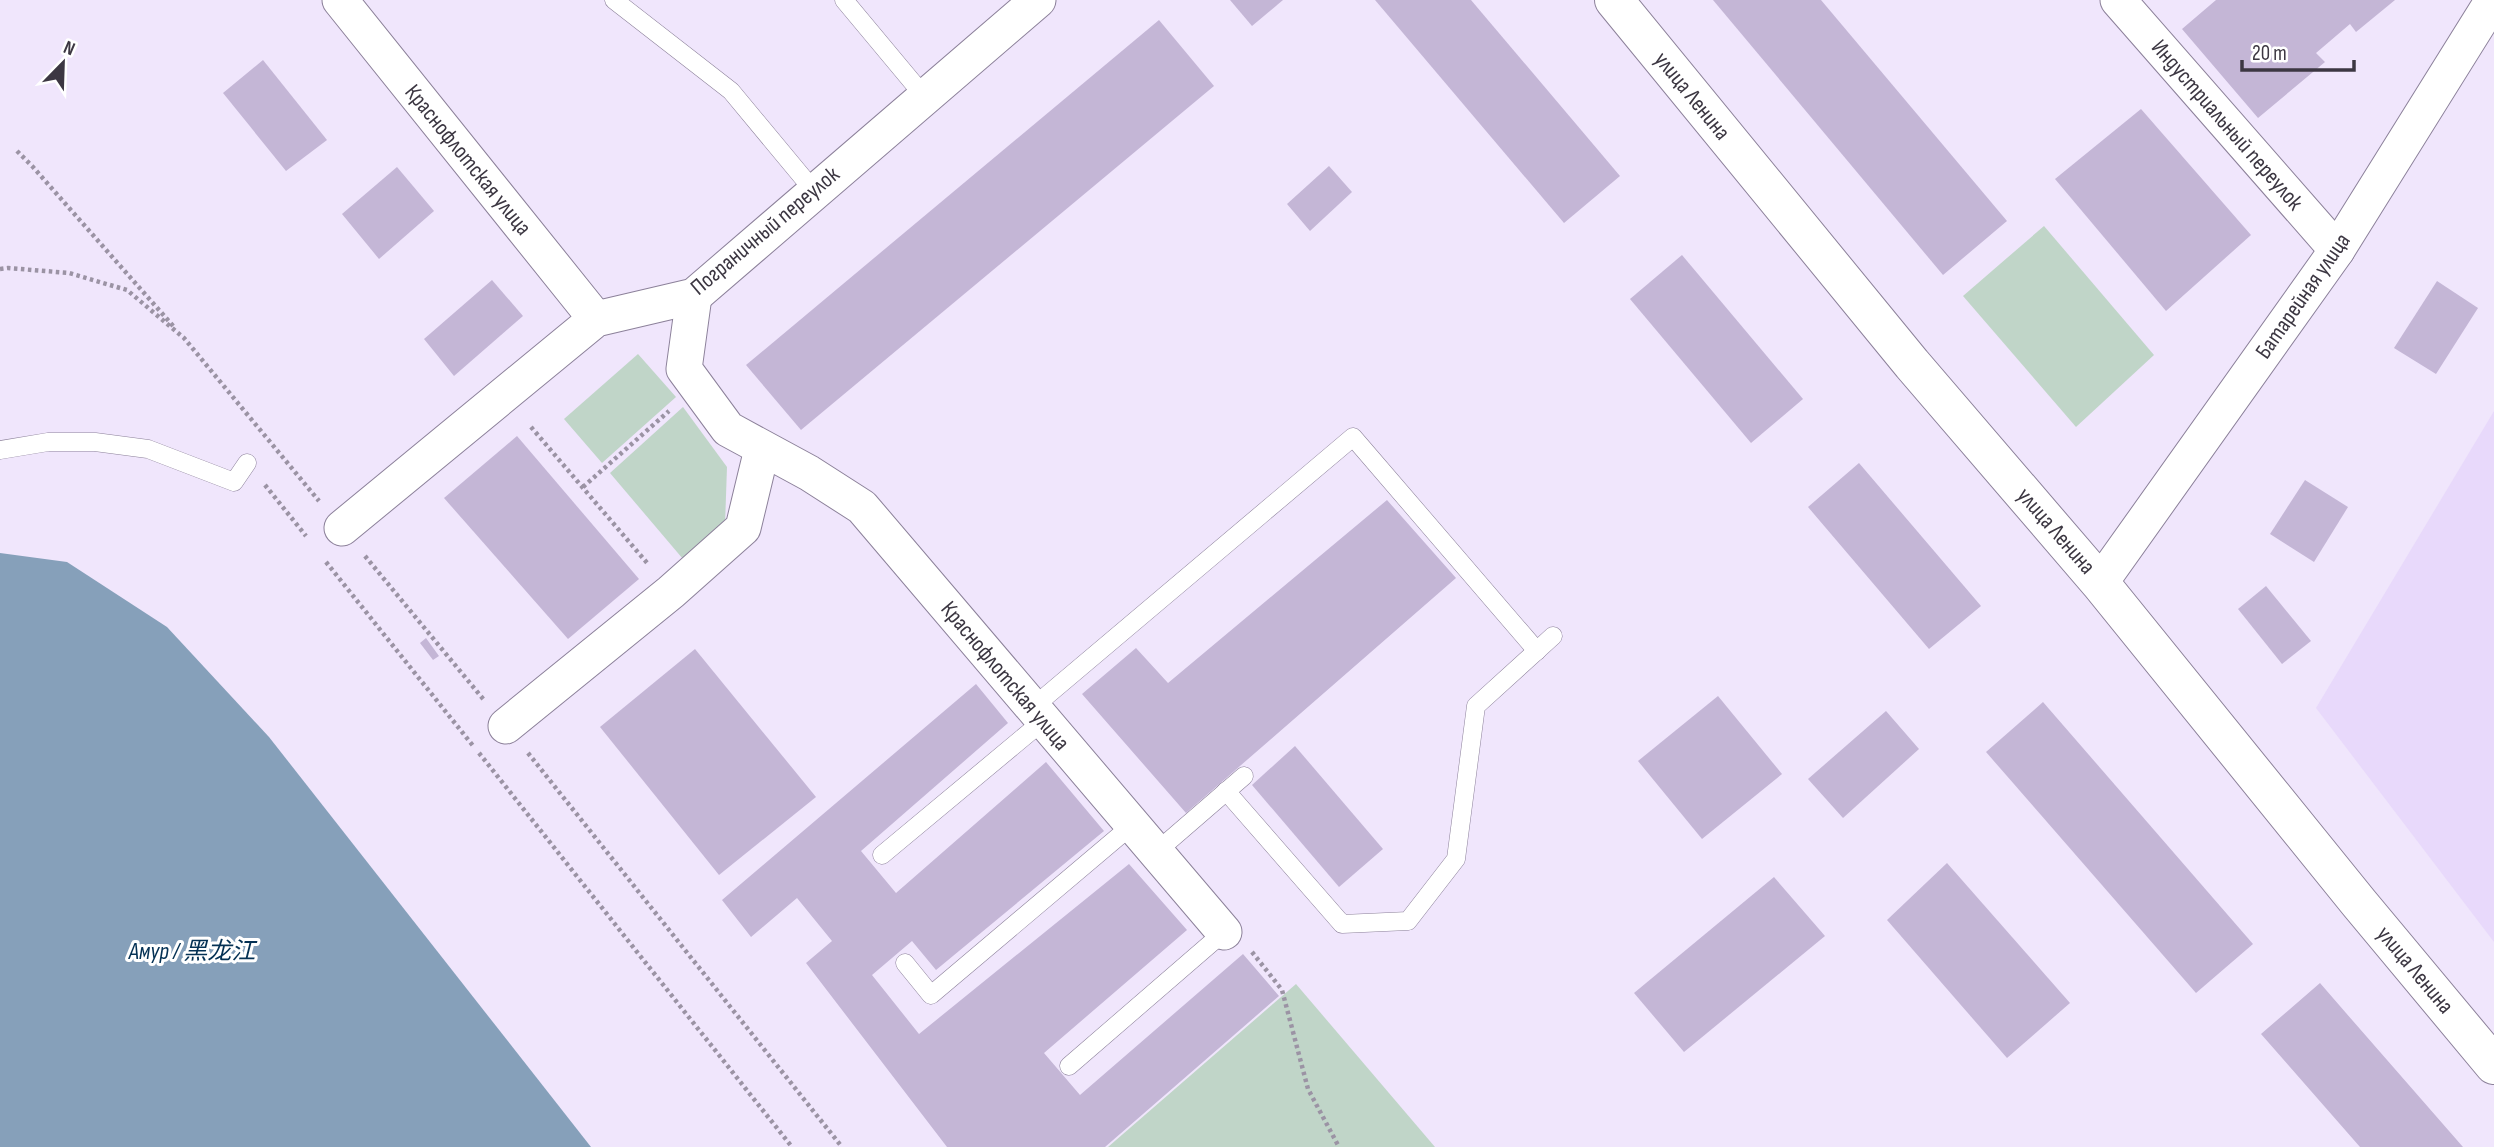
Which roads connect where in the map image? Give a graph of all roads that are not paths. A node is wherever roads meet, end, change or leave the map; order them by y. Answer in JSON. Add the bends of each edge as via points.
{"nodes":[{"id":1,"x":340,"y":0,"type":"edge"},
{"id":2,"x":614,"y":0,"type":"edge"},
{"id":3,"x":844,"y":0,"type":"edge"},
{"id":4,"x":1038,"y":0,"type":"edge"},
{"id":5,"x":1614,"y":0,"type":"edge"},
{"id":6,"x":2118,"y":0,"type":"edge"},
{"id":7,"x":2493,"y":0,"type":"edge"},
{"id":8,"x":924,"y":96,"type":"junction"},
{"id":9,"x":814,"y":191,"type":"junction"},
{"id":10,"x":2337,"y":250,"type":"junction"},
{"id":11,"x":694,"y":296,"type":"junction"},
{"id":12,"x":596,"y":319,"type":"junction"},
{"id":13,"x":762,"y":449,"type":"junction"},
{"id":14,"x":0,"y":450,"type":"edge"},
{"id":15,"x":247,"y":463,"type":"road end"},
{"id":16,"x":342,"y":528,"type":"road end"},
{"id":17,"x":2100,"y":583,"type":"junction"},
{"id":18,"x":1553,"y":636,"type":"dead end"},
{"id":19,"x":1537,"y":651,"type":"junction"},
{"id":20,"x":1037,"y":714,"type":"junction"},
{"id":21,"x":506,"y":726,"type":"road end"},
{"id":22,"x":1244,"y":776,"type":"dead end"},
{"id":23,"x":1226,"y":791,"type":"junction"},
{"id":24,"x":1131,"y":825,"type":"junction"},
{"id":25,"x":1155,"y":853,"type":"junction"},
{"id":26,"x":882,"y":855,"type":"dead end"},
{"id":27,"x":1223,"y":932,"type":"joint"},
{"id":28,"x":905,"y":963,"type":"dead end"},
{"id":29,"x":2494,"y":1065,"type":"edge"},
{"id":30,"x":1069,"y":1066,"type":"dead end"}],
"edges":[{"from":1,"to":12,"type":"street","name":"Краснофлотская улица"},
{"from":2,"to":9,"type":"lane","via":[[731,91]]},
{"from":3,"to":8,"type":"lane"},
{"from":4,"to":8,"type":"street","name":"Пограничный переулок"},
{"from":5,"to":17,"type":"main road","name":"улица Ленина","via":[[1912,364]]},
{"from":6,"to":10,"type":"street","name":"Индустриальный переулок"},
{"from":7,"to":10,"type":"street","name":"Батарейная улица"},
{"from":8,"to":9,"type":"street","name":"Пограничный переулок"},
{"from":9,"to":11,"type":"street","name":"Пограничный переулок"},
{"from":10,"to":17,"type":"street","name":"Батарейная улица"},
{"from":11,"to":12,"type":"street","name":"Пограничный переулок"},
{"from":11,"to":13,"type":"street","name":"Краснофлотская улица","via":[[684,369],[729,429]]},
{"from":12,"to":16,"type":"street","name":"Пограничный переулок"},
{"from":13,"to":20,"type":"street","name":"Краснофлотская улица","via":[[862,507]]},
{"from":13,"to":21,"type":"street","via":[[743,528]]},
{"from":14,"to":15,"type":"lane","via":[[48,442],[148,449],[234,482]]},
{"from":17,"to":29,"type":"main road","name":"улица Ленина"},
{"from":18,"to":19,"type":"lane"},
{"from":19,"to":20,"type":"lane","via":[[1353,437]]},
{"from":19,"to":23,"type":"lane","via":[[1476,706],[1456,859],[1408,921],[1342,924]]},
{"from":20,"to":24,"type":"street","name":"Краснофлотская улица"},
{"from":20,"to":26,"type":"lane"},
{"from":22,"to":23,"type":"lane"},
{"from":23,"to":25,"type":"lane"},
{"from":24,"to":25,"type":"street","name":"Краснофлотская улица"},
{"from":24,"to":28,"type":"lane","via":[[931,995]]},
{"from":25,"to":27,"type":"street","name":"Краснофлотская улица"},
{"from":27,"to":30,"type":"lane"}]}
